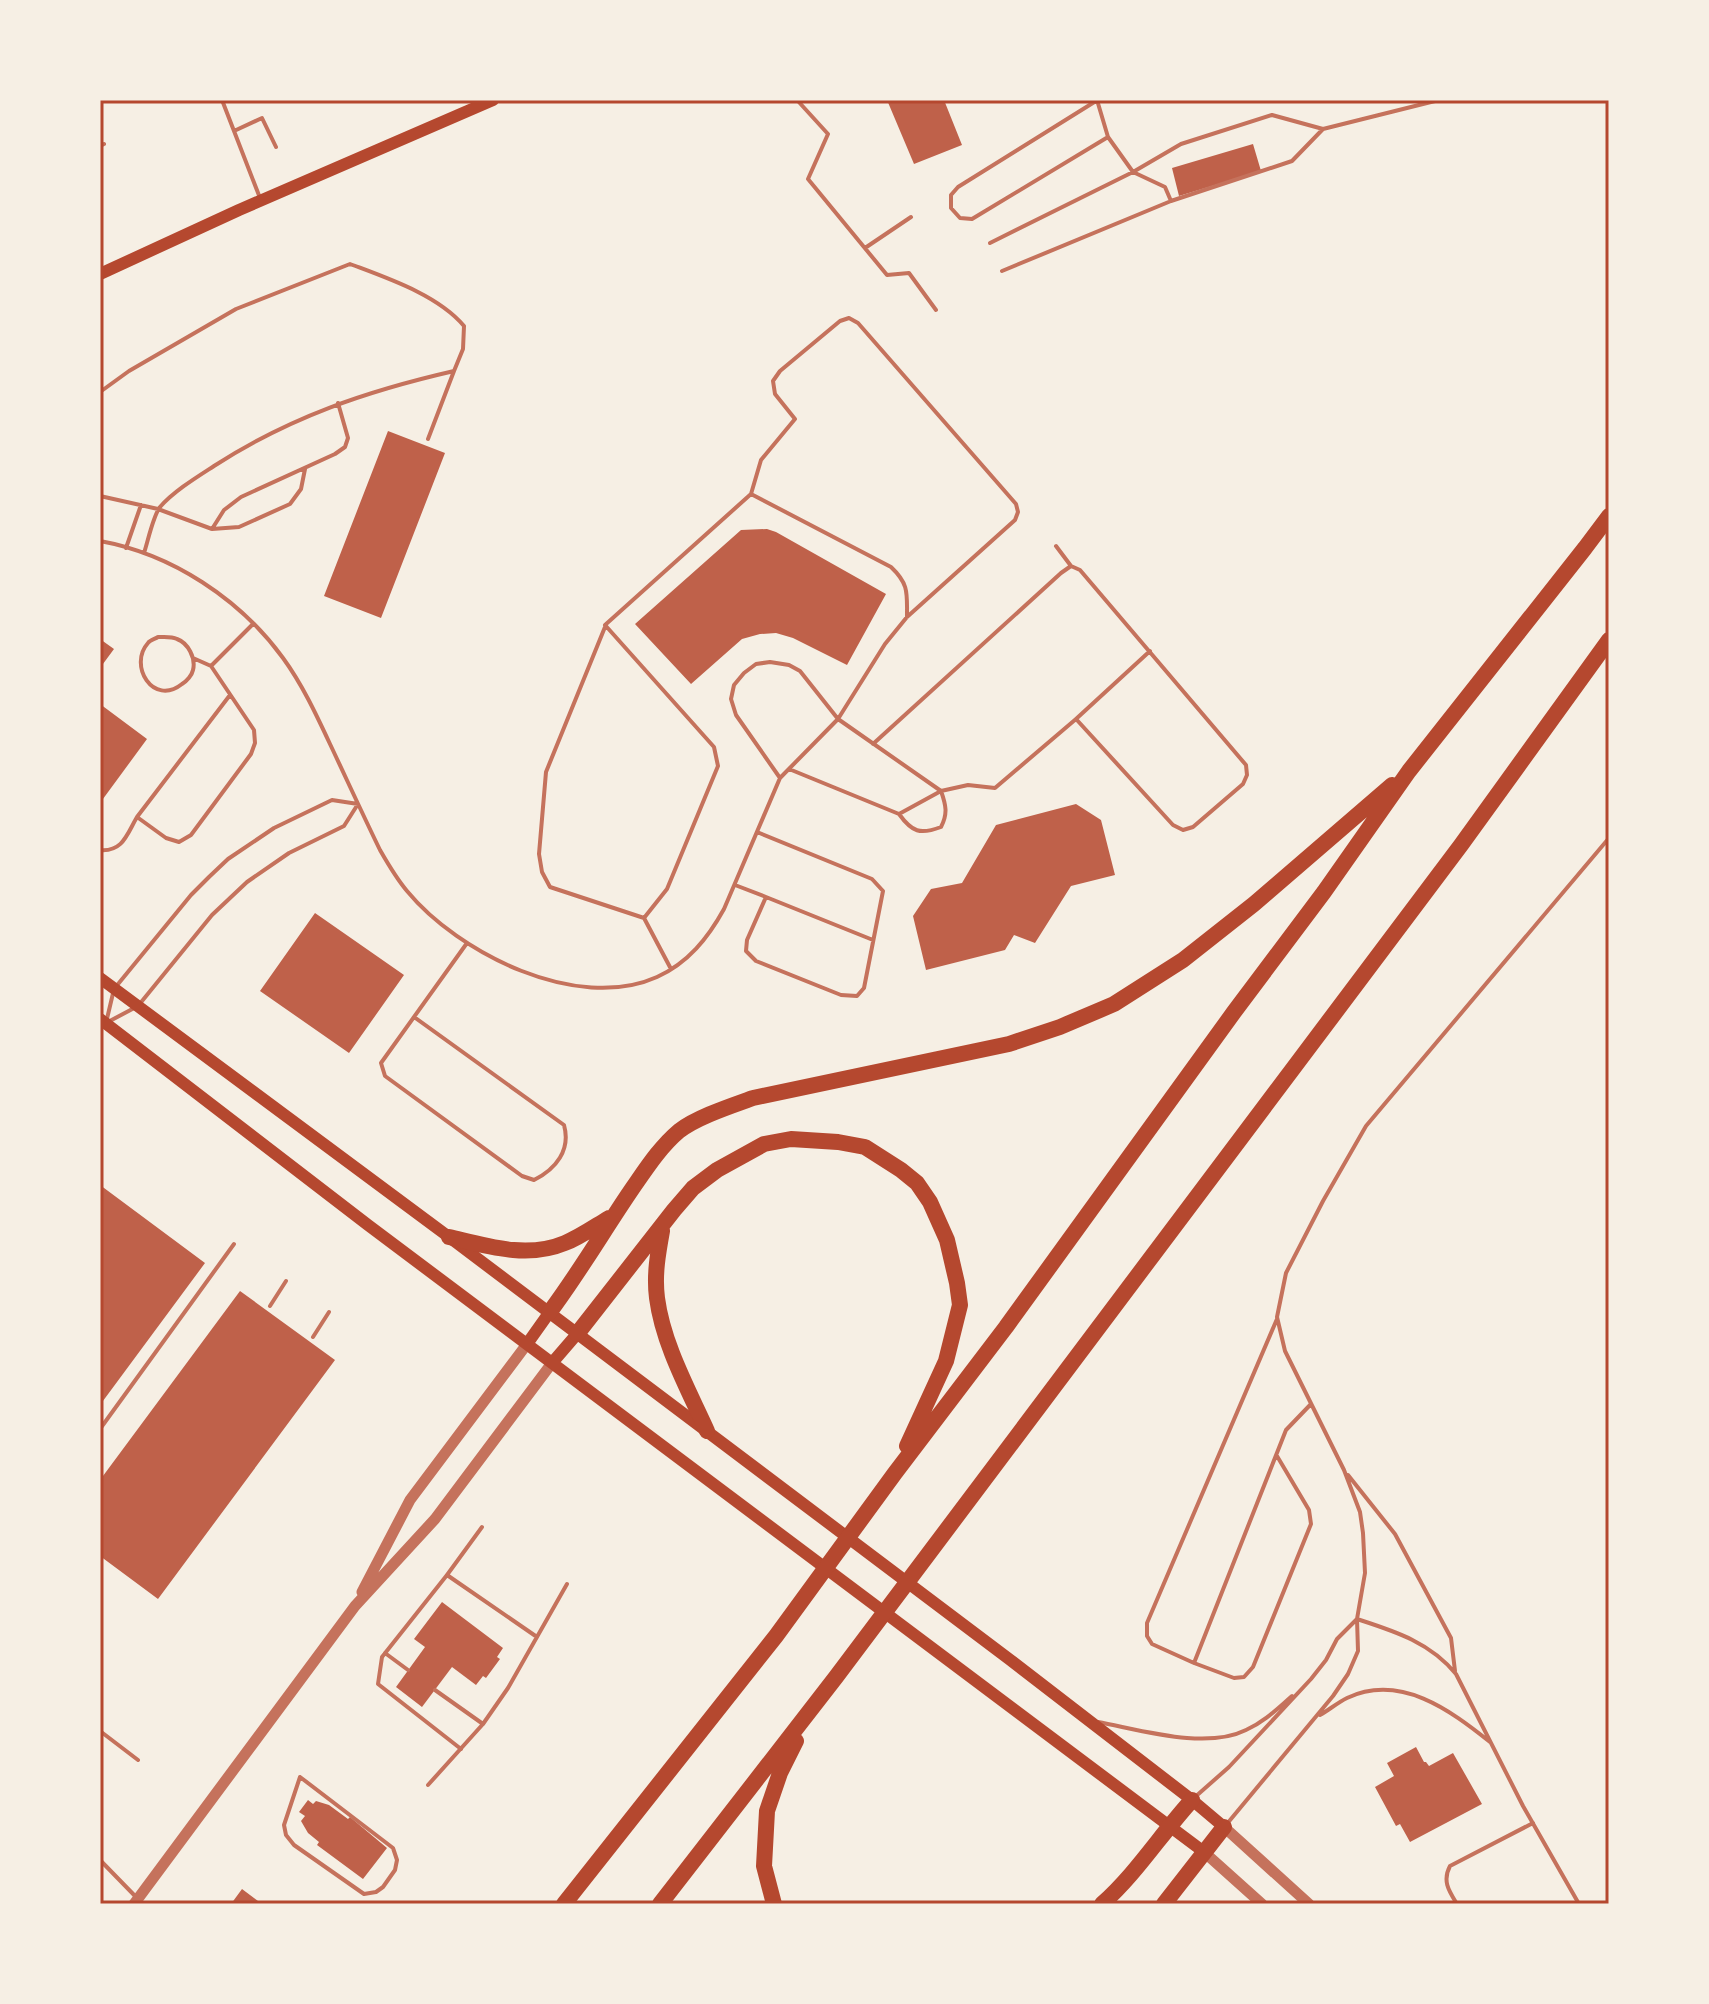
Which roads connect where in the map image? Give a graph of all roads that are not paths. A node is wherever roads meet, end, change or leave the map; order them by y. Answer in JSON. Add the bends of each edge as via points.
{"nodes":[{"id":1,"x":222,"y":100,"type":"edge"},
{"id":2,"x":493,"y":100,"type":"edge"},
{"id":3,"x":797,"y":100,"type":"edge"},
{"id":4,"x":1097,"y":100,"type":"edge"},
{"id":5,"x":1439,"y":100,"type":"edge"},
{"id":6,"x":1323,"y":129,"type":"junction"},
{"id":7,"x":234,"y":131,"type":"junction"},
{"id":8,"x":1108,"y":137,"type":"junction"},
{"id":9,"x":276,"y":147,"type":"dead end"},
{"id":10,"x":1133,"y":172,"type":"junction"},
{"id":11,"x":261,"y":200,"type":"junction"},
{"id":12,"x":1171,"y":201,"type":"junction"},
{"id":13,"x":911,"y":217,"type":"dead end"},
{"id":14,"x":990,"y":243,"type":"dead end"},
{"id":15,"x":865,"y":248,"type":"junction"},
{"id":16,"x":1002,"y":271,"type":"dead end"},
{"id":17,"x":100,"y":274,"type":"edge"},
{"id":18,"x":936,"y":310,"type":"dead end"},
{"id":19,"x":454,"y":371,"type":"junction"},
{"id":20,"x":100,"y":392,"type":"edge"},
{"id":21,"x":338,"y":403,"type":"junction"},
{"id":22,"x":428,"y":439,"type":"dead end"},
{"id":23,"x":305,"y":468,"type":"junction"},
{"id":24,"x":751,"y":494,"type":"junction"},
{"id":25,"x":100,"y":496,"type":"edge"},
{"id":26,"x":141,"y":505,"type":"junction"},
{"id":27,"x":158,"y":509,"type":"junction"},
{"id":28,"x":1609,"y":516,"type":"edge"},
{"id":29,"x":212,"y":529,"type":"junction"},
{"id":30,"x":100,"y":541,"type":"edge"},
{"id":31,"x":1056,"y":546,"type":"dead end"},
{"id":32,"x":126,"y":548,"type":"junction"},
{"id":33,"x":144,"y":553,"type":"junction"},
{"id":34,"x":1071,"y":566,"type":"junction"},
{"id":35,"x":907,"y":617,"type":"junction"},
{"id":36,"x":253,"y":624,"type":"junction"},
{"id":37,"x":605,"y":625,"type":"junction"},
{"id":38,"x":1609,"y":640,"type":"edge"},
{"id":39,"x":1150,"y":651,"type":"junction"},
{"id":40,"x":193,"y":658,"type":"junction"},
{"id":41,"x":211,"y":666,"type":"junction"},
{"id":42,"x":230,"y":695,"type":"junction"},
{"id":43,"x":838,"y":719,"type":"junction"},
{"id":44,"x":1076,"y":719,"type":"junction"},
{"id":45,"x":873,"y":744,"type":"junction"},
{"id":46,"x":789,"y":769,"type":"junction"},
{"id":47,"x":1409,"y":771,"type":"junction"},
{"id":48,"x":780,"y":778,"type":"junction"},
{"id":49,"x":941,"y":791,"type":"junction"},
{"id":50,"x":358,"y":804,"type":"junction"},
{"id":51,"x":899,"y":814,"type":"junction"},
{"id":52,"x":137,"y":817,"type":"junction"},
{"id":53,"x":757,"y":832,"type":"junction"},
{"id":54,"x":1609,"y":838,"type":"edge"},
{"id":55,"x":100,"y":850,"type":"edge"},
{"id":56,"x":735,"y":885,"type":"junction"},
{"id":57,"x":766,"y":897,"type":"junction"},
{"id":58,"x":644,"y":918,"type":"junction"},
{"id":59,"x":873,"y":940,"type":"junction"},
{"id":60,"x":467,"y":943,"type":"junction"},
{"id":61,"x":671,"y":969,"type":"junction"},
{"id":62,"x":100,"y":978,"type":"edge"},
{"id":63,"x":114,"y":989,"type":"junction"},
{"id":64,"x":138,"y":1006,"type":"junction"},
{"id":65,"x":414,"y":1017,"type":"junction"},
{"id":66,"x":103,"y":1021,"type":"edge"},
{"id":67,"x":613,"y":1215,"type":"junction"},
{"id":68,"x":662,"y":1227,"type":"junction"},
{"id":69,"x":449,"y":1237,"type":"junction"},
{"id":70,"x":234,"y":1244,"type":"dead end"},
{"id":71,"x":286,"y":1281,"type":"dead end"},
{"id":72,"x":270,"y":1306,"type":"dead end"},
{"id":73,"x":329,"y":1312,"type":"dead end"},
{"id":74,"x":549,"y":1313,"type":"junction"},
{"id":75,"x":1277,"y":1317,"type":"junction"},
{"id":76,"x":577,"y":1334,"type":"junction"},
{"id":77,"x":313,"y":1337,"type":"dead end"},
{"id":78,"x":527,"y":1344,"type":"junction"},
{"id":79,"x":552,"y":1363,"type":"junction"},
{"id":80,"x":1311,"y":1404,"type":"junction"},
{"id":81,"x":100,"y":1429,"type":"edge"},
{"id":82,"x":707,"y":1431,"type":"junction"},
{"id":83,"x":1276,"y":1455,"type":"junction"},
{"id":84,"x":1344,"y":1470,"type":"junction"},
{"id":85,"x":895,"y":1473,"type":"junction"},
{"id":86,"x":482,"y":1527,"type":"dead end"},
{"id":87,"x":447,"y":1575,"type":"junction"},
{"id":88,"x":567,"y":1584,"type":"dead end"},
{"id":89,"x":355,"y":1606,"type":"junction"},
{"id":90,"x":1357,"y":1619,"type":"junction"},
{"id":91,"x":537,"y":1637,"type":"junction"},
{"id":92,"x":385,"y":1653,"type":"junction"},
{"id":93,"x":1194,"y":1663,"type":"junction"},
{"id":94,"x":408,"y":1670,"type":"dead end"},
{"id":95,"x":1456,"y":1674,"type":"junction"},
{"id":96,"x":1311,"y":1679,"type":"junction"},
{"id":97,"x":435,"y":1690,"type":"dead end"},
{"id":98,"x":813,"y":1707,"type":"junction"},
{"id":99,"x":1314,"y":1719,"type":"junction"},
{"id":100,"x":1089,"y":1721,"type":"junction"},
{"id":101,"x":483,"y":1724,"type":"junction"},
{"id":102,"x":100,"y":1731,"type":"edge"},
{"id":103,"x":1492,"y":1744,"type":"junction"},
{"id":104,"x":461,"y":1749,"type":"junction"},
{"id":105,"x":138,"y":1760,"type":"dead end"},
{"id":106,"x":300,"y":1777,"type":"joint"},
{"id":107,"x":428,"y":1785,"type":"dead end"},
{"id":108,"x":1192,"y":1800,"type":"junction"},
{"id":109,"x":1533,"y":1823,"type":"junction"},
{"id":110,"x":1169,"y":1826,"type":"junction"},
{"id":111,"x":1224,"y":1827,"type":"junction"},
{"id":112,"x":1204,"y":1852,"type":"junction"},
{"id":113,"x":100,"y":1860,"type":"edge"},
{"id":114,"x":136,"y":1902,"type":"edge"},
{"id":115,"x":564,"y":1904,"type":"edge"},
{"id":116,"x":660,"y":1904,"type":"edge"},
{"id":117,"x":774,"y":1904,"type":"edge"},
{"id":118,"x":1102,"y":1904,"type":"edge"},
{"id":119,"x":1164,"y":1904,"type":"edge"},
{"id":120,"x":1262,"y":1904,"type":"edge"},
{"id":121,"x":1309,"y":1904,"type":"edge"},
{"id":122,"x":1457,"y":1904,"type":"edge"},
{"id":123,"x":1579,"y":1904,"type":"edge"}],
"edges":[{"from":1,"to":7,"type":"lane"},
{"from":2,"to":11,"type":"main road"},
{"from":3,"to":15,"type":"lane","via":[[828,134],[808,179]]},
{"from":4,"to":8,"type":"lane"},
{"from":4,"to":8,"type":"lane","via":[[958,187],[951,195],[951,208],[960,218],[972,219]]},
{"from":5,"to":6,"type":"lane"},
{"from":6,"to":10,"type":"lane","via":[[1272,115],[1181,144]]},
{"from":6,"to":12,"type":"lane","via":[[1292,161]]},
{"from":7,"to":9,"type":"lane","via":[[262,118]]},
{"from":7,"to":11,"type":"lane"},
{"from":8,"to":10,"type":"lane"},
{"from":10,"to":12,"type":"lane","via":[[1165,187]]},
{"from":10,"to":14,"type":"lane"},
{"from":11,"to":17,"type":"main road"},
{"from":12,"to":16,"type":"lane"},
{"from":13,"to":15,"type":"lane"},
{"from":15,"to":18,"type":"lane","via":[[887,275],[909,273]]},
{"from":19,"to":20,"type":"lane","via":[[463,349],[464,326],[454,315],[400,283],[350,264],[236,309]]},
{"from":19,"to":21,"type":"lane"},
{"from":19,"to":22,"type":"lane"},
{"from":21,"to":23,"type":"lane","via":[[348,438],[345,447]]},
{"from":21,"to":27,"type":"lane","via":[[246,445]]},
{"from":23,"to":29,"type":"lane","via":[[241,497]]},
{"from":23,"to":29,"type":"lane","via":[[301,489],[290,504],[239,527]]},
{"from":24,"to":35,"type":"lane","via":[[891,567],[907,588]]},
{"from":24,"to":35,"type":"lane","via":[[761,460],[795,419],[775,394],[773,381],[840,321],[858,323],[1018,512]]},
{"from":24,"to":37,"type":"lane"},
{"from":25,"to":26,"type":"lane"},
{"from":26,"to":27,"type":"lane"},
{"from":26,"to":32,"type":"lane"},
{"from":27,"to":29,"type":"lane"},
{"from":27,"to":33,"type":"lane"},
{"from":28,"to":47,"type":"highway"},
{"from":30,"to":32,"type":"lane"},
{"from":31,"to":34,"type":"lane"},
{"from":32,"to":33,"type":"lane"},
{"from":33,"to":36,"type":"lane","via":[[190,575]]},
{"from":34,"to":39,"type":"lane"},
{"from":34,"to":45,"type":"lane"},
{"from":35,"to":43,"type":"lane"},
{"from":36,"to":41,"type":"lane"},
{"from":36,"to":50,"type":"lane","via":[[301,684]]},
{"from":37,"to":58,"type":"lane","via":[[714,747],[718,766],[667,889]]},
{"from":37,"to":58,"type":"lane","via":[[546,772],[539,854],[550,887]]},
{"from":38,"to":98,"type":"highway"},
{"from":39,"to":44,"type":"lane"},
{"from":39,"to":44,"type":"lane","via":[[1246,765],[1243,784],[1183,830]]},
{"from":40,"to":40,"type":"lane","via":[[177,639],[158,637],[142,655],[145,679],[160,691],[174,690],[193,671]]},
{"from":40,"to":41,"type":"lane"},
{"from":41,"to":42,"type":"lane"},
{"from":42,"to":52,"type":"lane"},
{"from":42,"to":52,"type":"lane","via":[[254,730],[255,743],[191,835],[179,842],[166,838]]},
{"from":43,"to":45,"type":"lane"},
{"from":43,"to":46,"type":"lane"},
{"from":43,"to":48,"type":"lane","via":[[800,671],[789,665],[756,664],[744,673],[731,699],[736,715]]},
{"from":44,"to":49,"type":"lane","via":[[995,788],[968,785]]},
{"from":45,"to":49,"type":"lane"},
{"from":46,"to":48,"type":"lane"},
{"from":46,"to":51,"type":"lane"},
{"from":47,"to":67,"type":"highway","via":[[1254,904],[1183,960],[1114,1004],[1009,1044],[721,1109],[681,1130]]},
{"from":47,"to":85,"type":"highway"},
{"from":48,"to":53,"type":"lane"},
{"from":49,"to":51,"type":"lane"},
{"from":49,"to":51,"type":"lane","via":[[946,818],[941,827],[916,831]]},
{"from":50,"to":60,"type":"lane","via":[[407,891]]},
{"from":50,"to":63,"type":"lane","via":[[332,800],[239,851],[191,895]]},
{"from":50,"to":64,"type":"lane","via":[[344,826],[289,853],[229,898]]},
{"from":52,"to":55,"type":"lane","via":[[119,847]]},
{"from":53,"to":56,"type":"lane"},
{"from":53,"to":59,"type":"lane","via":[[872,879],[883,891]]},
{"from":54,"to":75,"type":"lane","via":[[1366,1126],[1286,1273]]},
{"from":56,"to":57,"type":"lane"},
{"from":56,"to":61,"type":"lane","via":[[708,936]]},
{"from":57,"to":59,"type":"lane"},
{"from":57,"to":59,"type":"lane","via":[[747,940],[746,951],[756,961],[841,995],[857,996],[864,988]]},
{"from":58,"to":61,"type":"lane"},
{"from":60,"to":61,"type":"lane","via":[[522,970],[581,986],[626,986]]},
{"from":60,"to":65,"type":"lane"},
{"from":62,"to":63,"type":"main road"},
{"from":63,"to":64,"type":"main road"},
{"from":63,"to":66,"type":"lane"},
{"from":64,"to":66,"type":"lane"},
{"from":64,"to":69,"type":"main road"},
{"from":65,"to":65,"type":"lane","via":[[381,1063],[385,1076],[522,1176],[534,1180],[547,1174],[566,1148],[564,1125]]},
{"from":66,"to":78,"type":"main road"},
{"from":67,"to":69,"type":"highway","via":[[574,1240],[538,1251]]},
{"from":67,"to":74,"type":"highway"},
{"from":68,"to":76,"type":"highway"},
{"from":68,"to":82,"type":"highway","via":[[656,1268],[661,1318]]},
{"from":68,"to":85,"type":"highway","via":[[693,1188],[717,1170],[764,1144],[791,1139],[865,1147],[917,1183],[947,1240],[960,1305],[946,1361]]},
{"from":69,"to":74,"type":"main road"},
{"from":70,"to":81,"type":"lane"},
{"from":71,"to":72,"type":"lane"},
{"from":73,"to":77,"type":"lane"},
{"from":74,"to":76,"type":"main road"},
{"from":74,"to":78,"type":"main road"},
{"from":75,"to":80,"type":"lane","via":[[1285,1351]]},
{"from":75,"to":93,"type":"lane","via":[[1147,1623],[1152,1644]]},
{"from":76,"to":79,"type":"main road"},
{"from":76,"to":82,"type":"main road"},
{"from":78,"to":79,"type":"main road"},
{"from":78,"to":89,"type":"street","via":[[410,1500]]},
{"from":79,"to":89,"type":"street","via":[[435,1519]]},
{"from":79,"to":110,"type":"main road"},
{"from":80,"to":83,"type":"lane","via":[[1286,1430]]},
{"from":80,"to":84,"type":"lane"},
{"from":82,"to":100,"type":"main road"},
{"from":83,"to":93,"type":"lane"},
{"from":83,"to":93,"type":"lane","via":[[1309,1510],[1311,1524],[1253,1667],[1244,1677],[1234,1678]]},
{"from":84,"to":90,"type":"lane","via":[[1363,1533],[1365,1573]]},
{"from":84,"to":95,"type":"lane","via":[[1395,1534],[1451,1638]]},
{"from":85,"to":115,"type":"highway","via":[[776,1636]]},
{"from":86,"to":87,"type":"lane"},
{"from":87,"to":91,"type":"lane"},
{"from":87,"to":92,"type":"lane"},
{"from":88,"to":91,"type":"lane"},
{"from":89,"to":114,"type":"street"},
{"from":90,"to":95,"type":"lane","via":[[1422,1644]]},
{"from":90,"to":96,"type":"lane"},
{"from":90,"to":99,"type":"lane","via":[[1358,1651],[1348,1674]]},
{"from":91,"to":101,"type":"lane"},
{"from":92,"to":94,"type":"lane"},
{"from":92,"to":104,"type":"lane","via":[[378,1684]]},
{"from":95,"to":103,"type":"lane"},
{"from":96,"to":100,"type":"lane","via":[[1269,1717],[1230,1735],[1180,1738]]},
{"from":96,"to":108,"type":"lane"},
{"from":97,"to":101,"type":"lane"},
{"from":98,"to":116,"type":"highway"},
{"from":98,"to":117,"type":"highway","via":[[767,1811],[764,1866]]},
{"from":99,"to":103,"type":"lane","via":[[1357,1694],[1400,1692],[1436,1703]]},
{"from":99,"to":111,"type":"lane"},
{"from":100,"to":108,"type":"main road"},
{"from":101,"to":104,"type":"lane"},
{"from":102,"to":105,"type":"lane"},
{"from":103,"to":109,"type":"lane"},
{"from":104,"to":107,"type":"lane"},
{"from":106,"to":106,"type":"lane","via":[[284,1825],[286,1835],[364,1894],[376,1892],[395,1870],[393,1848]]},
{"from":108,"to":110,"type":"highway"},
{"from":108,"to":111,"type":"main road"},
{"from":109,"to":122,"type":"lane","via":[[1450,1866],[1447,1886]]},
{"from":109,"to":123,"type":"lane"},
{"from":110,"to":112,"type":"main road"},
{"from":110,"to":118,"type":"highway"},
{"from":111,"to":112,"type":"highway"},
{"from":111,"to":121,"type":"street"},
{"from":112,"to":119,"type":"highway"},
{"from":112,"to":120,"type":"street"},
{"from":113,"to":114,"type":"lane"}]}
